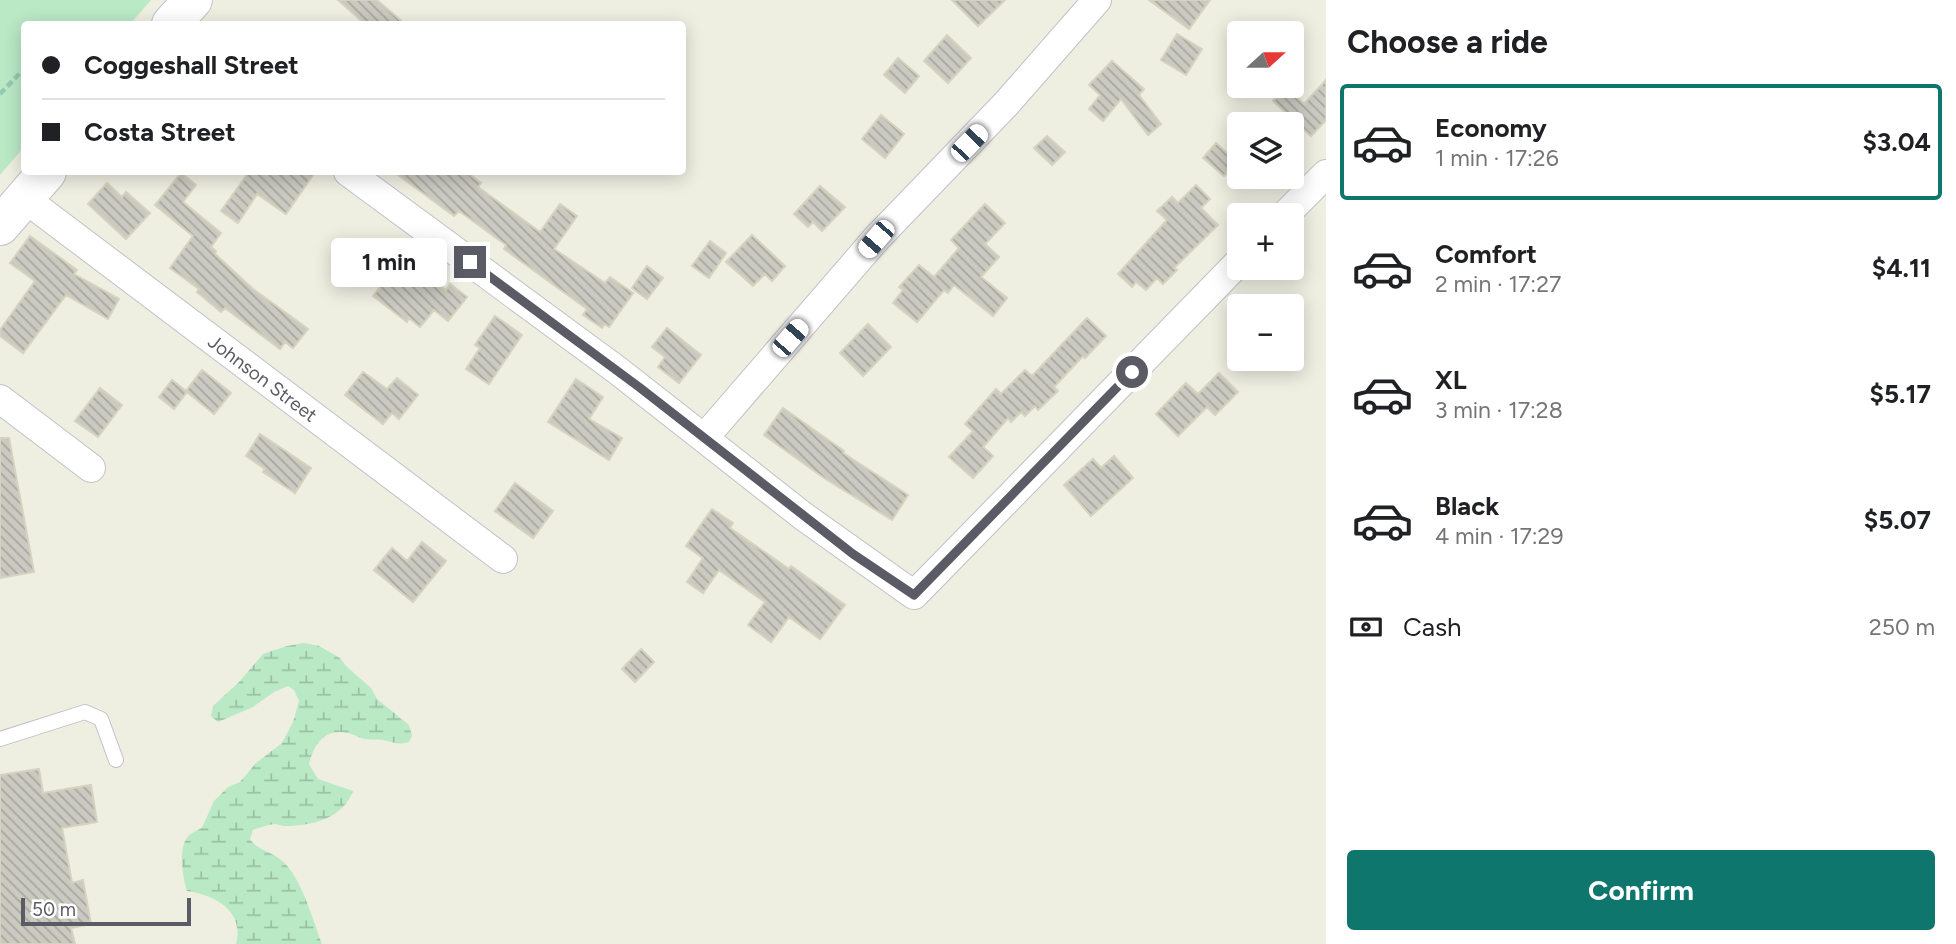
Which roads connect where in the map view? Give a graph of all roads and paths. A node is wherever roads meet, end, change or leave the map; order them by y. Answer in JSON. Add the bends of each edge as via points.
{"nodes":[{"id":1,"x":193,"y":0,"type":"edge"},
{"id":2,"x":1097,"y":0,"type":"edge"},
{"id":3,"x":174,"y":21,"type":"edge"},
{"id":4,"x":21,"y":72,"type":"edge"},
{"id":5,"x":0,"y":94,"type":"edge"},
{"id":6,"x":1326,"y":174,"type":"edge"},
{"id":7,"x":352,"y":175,"type":"edge"},
{"id":8,"x":24,"y":199,"type":"edge"},
{"id":9,"x":1297,"y":203,"type":"edge"},
{"id":10,"x":1227,"y":273,"type":"edge"},
{"id":11,"x":0,"y":399,"type":"edge"},
{"id":12,"x":705,"y":437,"type":"junction"},
{"id":13,"x":91,"y":468,"type":"dead end"},
{"id":14,"x":503,"y":559,"type":"dead end"},
{"id":15,"x":0,"y":739,"type":"edge"},
{"id":16,"x":116,"y":760,"type":"dead end"}],
"edges":[{"from":1,"to":3,"type":"main road"},
{"from":2,"to":12,"type":"street","via":[[1006,104],[876,239]]},
{"from":4,"to":5,"type":"path"},
{"from":6,"to":9,"type":"street"},
{"from":7,"to":12,"type":"street"},
{"from":8,"to":14,"type":"street","name":"Johnson Street"},
{"from":10,"to":12,"type":"street","via":[[914,595],[853,554]]},
{"from":11,"to":13,"type":"street"},
{"from":15,"to":16,"type":"lane","via":[[85,712],[101,719]]}]}
